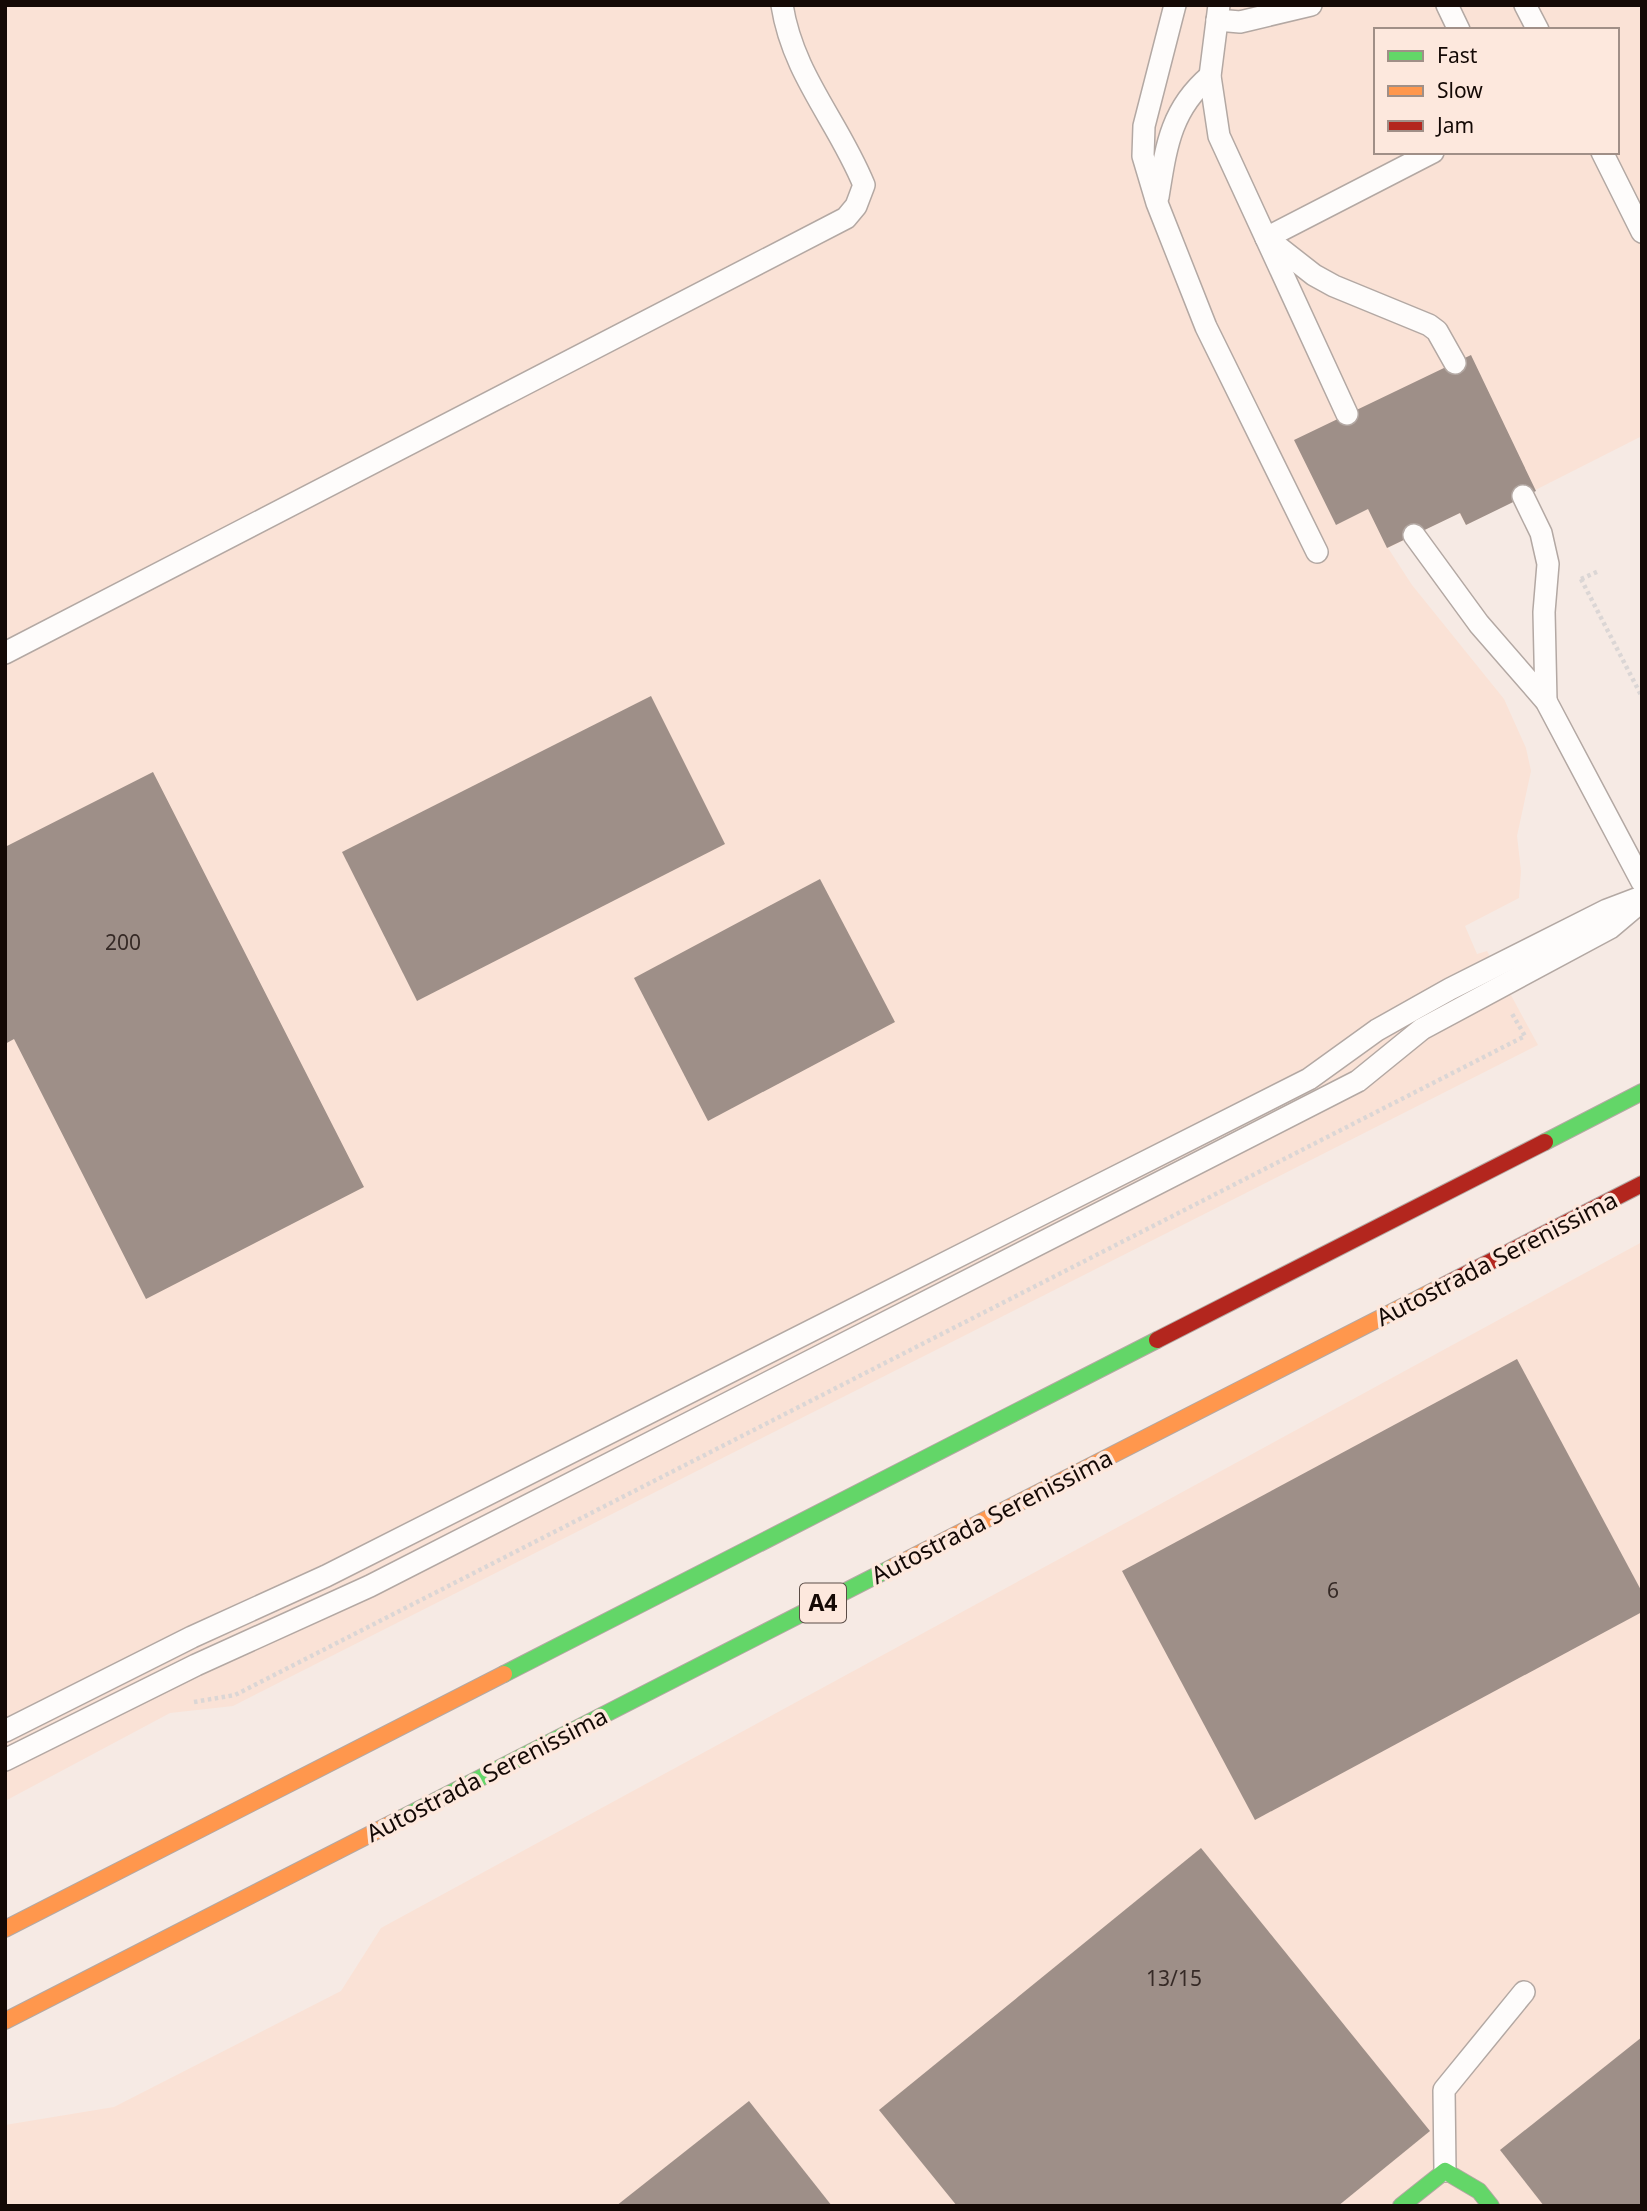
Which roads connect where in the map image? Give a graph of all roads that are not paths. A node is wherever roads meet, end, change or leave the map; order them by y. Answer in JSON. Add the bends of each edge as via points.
{"nodes":[{"id":1,"x":782,"y":5,"type":"edge"},
{"id":2,"x":1175,"y":5,"type":"edge"},
{"id":3,"x":1311,"y":5,"type":"edge"},
{"id":4,"x":1447,"y":5,"type":"edge"},
{"id":5,"x":1525,"y":5,"type":"edge"},
{"id":6,"x":1218,"y":13,"type":"edge"},
{"id":7,"x":1458,"y":28,"type":"edge"},
{"id":8,"x":1537,"y":28,"type":"edge"},
{"id":9,"x":1210,"y":76,"type":"junction"},
{"id":10,"x":1429,"y":154,"type":"edge"},
{"id":11,"x":1603,"y":154,"type":"edge"},
{"id":12,"x":1157,"y":203,"type":"junction"},
{"id":13,"x":1642,"y":232,"type":"edge"},
{"id":14,"x":1266,"y":238,"type":"junction"},
{"id":15,"x":1455,"y":363,"type":"dead end"},
{"id":16,"x":1347,"y":414,"type":"dead end"},
{"id":17,"x":1523,"y":496,"type":"dead end"},
{"id":18,"x":1414,"y":535,"type":"dead end"},
{"id":19,"x":1317,"y":552,"type":"dead end"},
{"id":20,"x":5,"y":653,"type":"edge"},
{"id":21,"x":1546,"y":701,"type":"junction"},
{"id":22,"x":1642,"y":882,"type":"edge"},
{"id":23,"x":1642,"y":899,"type":"edge"},
{"id":24,"x":1642,"y":1092,"type":"edge"},
{"id":25,"x":1642,"y":1184,"type":"edge"},
{"id":26,"x":5,"y":1731,"type":"edge"},
{"id":27,"x":5,"y":1759,"type":"edge"},
{"id":28,"x":5,"y":1928,"type":"edge"},
{"id":29,"x":1524,"y":1992,"type":"dead end"},
{"id":30,"x":5,"y":2021,"type":"edge"},
{"id":31,"x":1445,"y":2171,"type":"junction"},
{"id":32,"x":1401,"y":2206,"type":"edge"},
{"id":33,"x":1491,"y":2206,"type":"edge"}],
"edges":[{"from":1,"to":20,"type":"lane","via":[[795,59],[864,185],[846,218]]},
{"from":2,"to":12,"type":"lane","via":[[1144,125],[1143,156]]},
{"from":3,"to":6,"type":"lane","via":[[1240,22]]},
{"from":4,"to":7,"type":"lane"},
{"from":5,"to":8,"type":"lane"},
{"from":6,"to":9,"type":"lane"},
{"from":9,"to":12,"type":"lane","via":[[1190,93],[1178,112],[1165,152]]},
{"from":9,"to":14,"type":"lane","via":[[1219,136]]},
{"from":10,"to":14,"type":"lane"},
{"from":11,"to":13,"type":"lane"},
{"from":12,"to":19,"type":"lane","via":[[1206,327]]},
{"from":14,"to":15,"type":"lane","via":[[1314,275],[1429,325]]},
{"from":14,"to":16,"type":"lane"},
{"from":17,"to":21,"type":"lane","via":[[1541,533],[1548,564]]},
{"from":18,"to":21,"type":"lane","via":[[1479,624]]},
{"from":21,"to":22,"type":"lane"},
{"from":23,"to":26,"type":"lane","via":[[1607,910],[1450,989],[1377,1030],[1309,1079],[326,1576],[192,1636]]},
{"from":23,"to":27,"type":"lane","via":[[1610,928],[1422,1029],[1358,1081],[370,1587],[196,1665]]},
{"from":24,"to":28,"type":"main road"},
{"from":25,"to":30,"type":"main road","name":"Autostrada Serenissima","number":"A4"},
{"from":29,"to":31,"type":"lane","via":[[1444,2091]]},
{"from":31,"to":32,"type":"main road"},
{"from":31,"to":33,"type":"main road","via":[[1479,2190]]}]}
